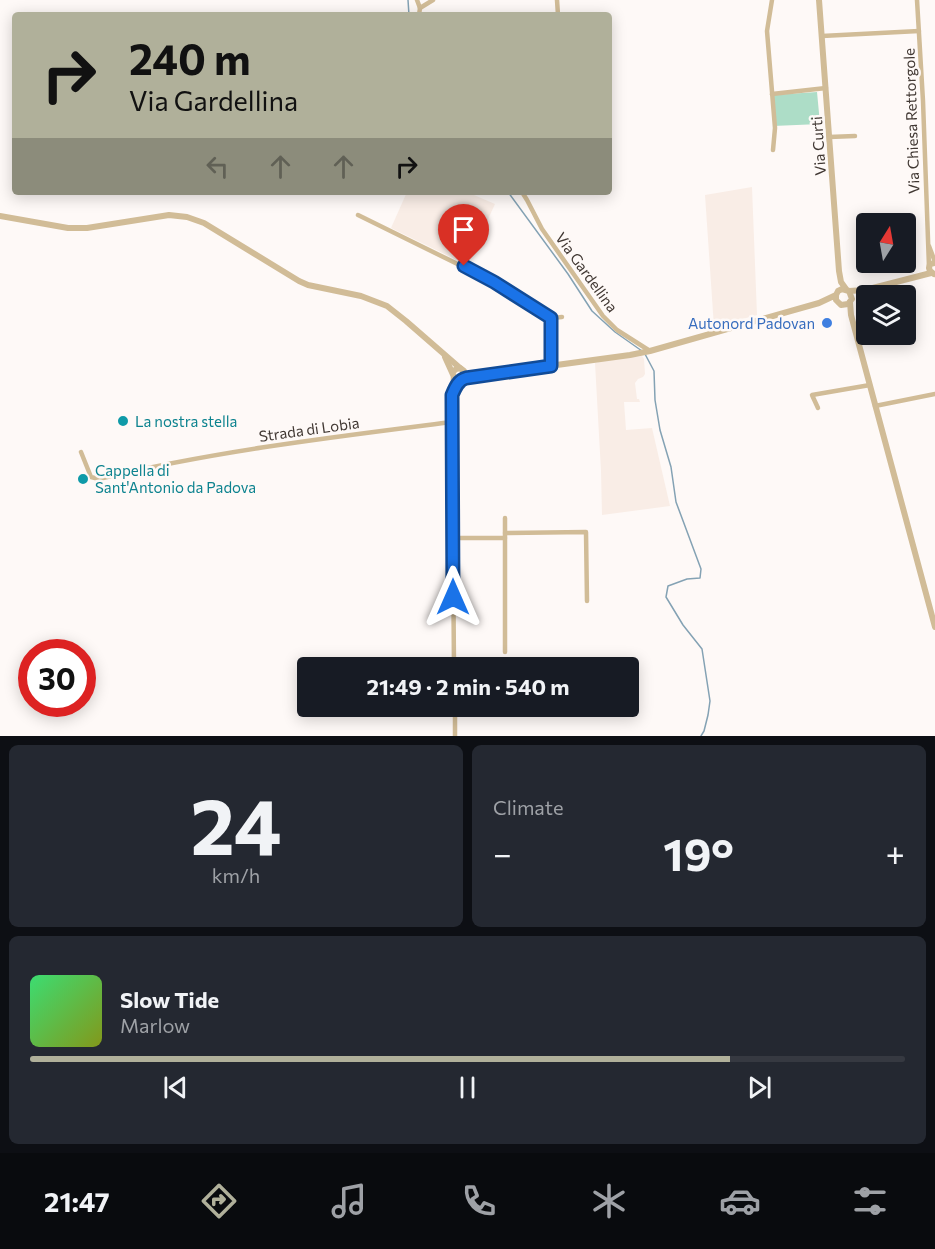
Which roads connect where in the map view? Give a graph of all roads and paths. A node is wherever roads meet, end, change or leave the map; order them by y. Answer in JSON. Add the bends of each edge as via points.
{"nodes":[{"id":1,"x":417,"y":0,"type":"edge"},
{"id":2,"x":433,"y":0,"type":"edge"},
{"id":3,"x":772,"y":0,"type":"edge"},
{"id":4,"x":819,"y":0,"type":"edge"},
{"id":5,"x":917,"y":0,"type":"edge"},
{"id":6,"x":420,"y":8,"type":"junction"},
{"id":7,"x":419,"y":12,"type":"edge"},
{"id":8,"x":919,"y":31,"type":"junction"},
{"id":9,"x":822,"y":36,"type":"junction"},
{"id":10,"x":826,"y":88,"type":"junction"},
{"id":11,"x":772,"y":94,"type":"junction"},
{"id":12,"x":855,"y":136,"type":"dead end"},
{"id":13,"x":829,"y":137,"type":"junction"},
{"id":14,"x":773,"y":150,"type":"dead end"},
{"id":15,"x":524,"y":195,"type":"edge"},
{"id":16,"x":358,"y":214,"type":"dead end"},
{"id":17,"x":0,"y":216,"type":"edge"},
{"id":18,"x":928,"y":241,"type":"junction"},
{"id":19,"x":935,"y":262,"type":"edge"},
{"id":20,"x":931,"y":271,"type":"edge"},
{"id":21,"x":935,"y":281,"type":"edge"},
{"id":22,"x":884,"y":285,"type":"edge"},
{"id":23,"x":848,"y":290,"type":"junction"},
{"id":24,"x":856,"y":290,"type":"edge"},
{"id":25,"x":836,"y":295,"type":"junction"},
{"id":26,"x":856,"y":297,"type":"edge"},
{"id":27,"x":851,"y":301,"type":"junction"},
{"id":28,"x":819,"y":303,"type":"junction"},
{"id":29,"x":840,"y":304,"type":"junction"},
{"id":30,"x":851,"y":315,"type":"junction"},
{"id":31,"x":562,"y":317,"type":"dead end"},
{"id":32,"x":551,"y":318,"type":"junction"},
{"id":33,"x":441,"y":351,"type":"junction"},
{"id":34,"x":646,"y":352,"type":"junction"},
{"id":35,"x":551,"y":366,"type":"junction"},
{"id":36,"x":461,"y":368,"type":"junction"},
{"id":37,"x":453,"y":374,"type":"junction"},
{"id":38,"x":483,"y":375,"type":"junction"},
{"id":39,"x":461,"y":379,"type":"junction"},
{"id":40,"x":870,"y":385,"type":"junction"},
{"id":41,"x":935,"y":394,"type":"edge"},
{"id":42,"x":452,"y":395,"type":"junction"},
{"id":43,"x":875,"y":406,"type":"junction"},
{"id":44,"x":818,"y":408,"type":"dead end"},
{"id":45,"x":452,"y":422,"type":"junction"},
{"id":46,"x":81,"y":452,"type":"dead end"},
{"id":47,"x":505,"y":518,"type":"dead end"},
{"id":48,"x":505,"y":535,"type":"junction"},
{"id":49,"x":453,"y":538,"type":"junction"},
{"id":50,"x":587,"y":601,"type":"dead end"},
{"id":51,"x":935,"y":627,"type":"edge"},
{"id":52,"x":505,"y":652,"type":"dead end"},
{"id":53,"x":454,"y":657,"type":"edge"},
{"id":54,"x":455,"y":717,"type":"edge"},
{"id":55,"x":455,"y":736,"type":"edge"}],
"edges":[{"from":1,"to":6,"type":"street"},
{"from":2,"to":6,"type":"street"},
{"from":3,"to":11,"type":"street","via":[[767,30]]},
{"from":4,"to":9,"type":"street","name":"Via Curti"},
{"from":5,"to":8,"type":"street","name":"Via Chiesa Rettorgole"},
{"from":6,"to":7,"type":"street"},
{"from":8,"to":9,"type":"street"},
{"from":8,"to":18,"type":"street","name":"Via Chiesa Rettorgole"},
{"from":9,"to":10,"type":"street","name":"Via Curti"},
{"from":10,"to":11,"type":"street"},
{"from":10,"to":13,"type":"street","name":"Via Curti"},
{"from":11,"to":14,"type":"street"},
{"from":12,"to":13,"type":"street"},
{"from":13,"to":23,"type":"street","name":"Via Curti","via":[[839,272]]},
{"from":15,"to":34,"type":"street","name":"Via Gardellina","via":[[542,229],[603,316]]},
{"from":16,"to":32,"type":"street","via":[[494,282]]},
{"from":17,"to":33,"type":"street","via":[[68,228],[170,215],[188,217],[308,285],[387,306]]},
{"from":18,"to":19,"type":"street","name":"Via Chiesa Rettorgole"},
{"from":18,"to":20,"type":"street","name":"Via Chiesa Rettorgole"},
{"from":19,"to":20,"type":"street"},
{"from":20,"to":21,"type":"street","name":"Via Chiesa Rettorgole"},
{"from":20,"to":22,"type":"street"},
{"from":23,"to":24,"type":"street"},
{"from":23,"to":25,"type":"street","via":[[840,290]]},
{"from":23,"to":27,"type":"street"},
{"from":25,"to":28,"type":"street"},
{"from":25,"to":29,"type":"street"},
{"from":26,"to":27,"type":"street"},
{"from":27,"to":29,"type":"street"},
{"from":27,"to":30,"type":"street"},
{"from":28,"to":29,"type":"street"},
{"from":28,"to":34,"type":"street"},
{"from":29,"to":30,"type":"street"},
{"from":30,"to":40,"type":"street"},
{"from":31,"to":32,"type":"street"},
{"from":32,"to":35,"type":"street"},
{"from":33,"to":36,"type":"street"},
{"from":33,"to":37,"type":"street"},
{"from":34,"to":35,"type":"street"},
{"from":35,"to":38,"type":"street"},
{"from":36,"to":37,"type":"street"},
{"from":36,"to":38,"type":"street"},
{"from":36,"to":39,"type":"street","via":[[465,375]]},
{"from":37,"to":39,"type":"street"},
{"from":37,"to":42,"type":"street"},
{"from":38,"to":39,"type":"street"},
{"from":39,"to":42,"type":"street"},
{"from":40,"to":43,"type":"street"},
{"from":40,"to":44,"type":"street","via":[[812,394]]},
{"from":41,"to":43,"type":"street"},
{"from":42,"to":45,"type":"street"},
{"from":43,"to":51,"type":"street"},
{"from":45,"to":46,"type":"street","name":"Strada di Lobia","via":[[261,448],[99,479],[91,477]]},
{"from":45,"to":49,"type":"street"},
{"from":47,"to":48,"type":"street"},
{"from":48,"to":49,"type":"street"},
{"from":48,"to":50,"type":"street","via":[[586,532]]},
{"from":48,"to":52,"type":"street"},
{"from":49,"to":53,"type":"street"},
{"from":54,"to":55,"type":"street"}]}
